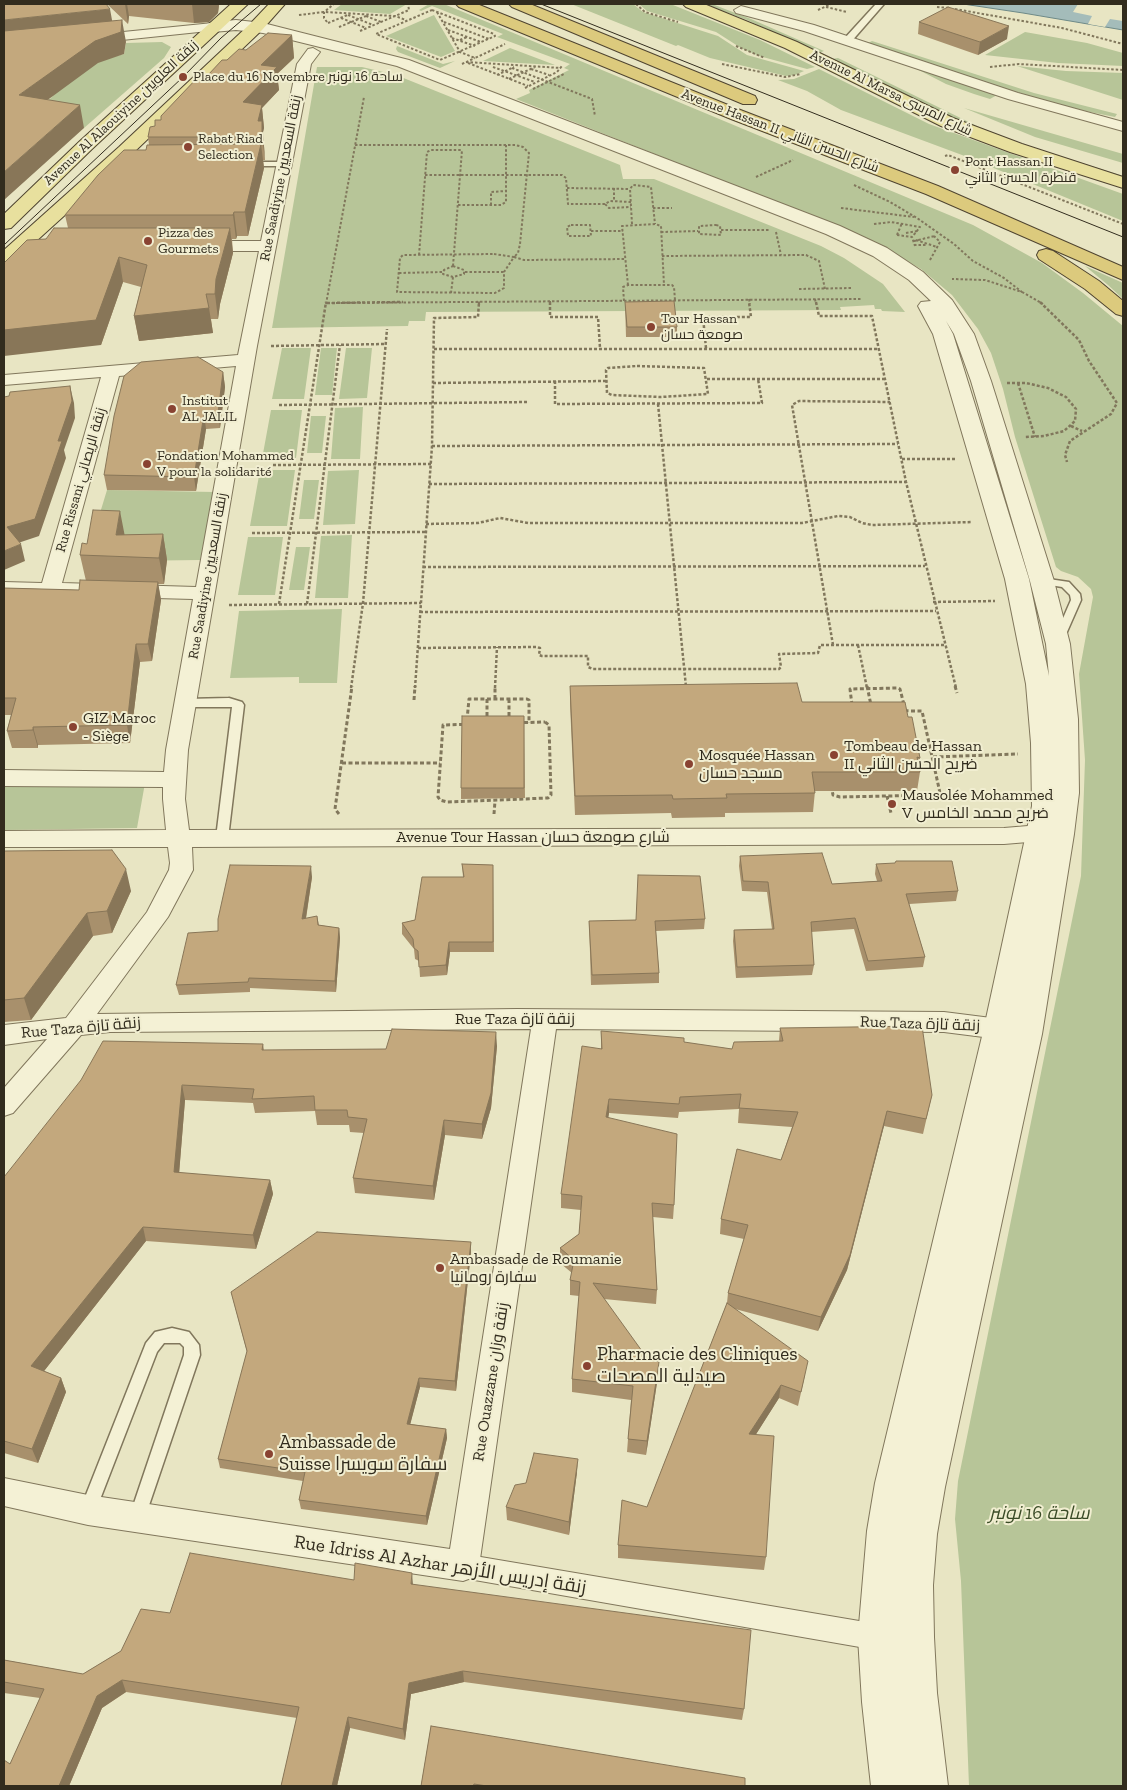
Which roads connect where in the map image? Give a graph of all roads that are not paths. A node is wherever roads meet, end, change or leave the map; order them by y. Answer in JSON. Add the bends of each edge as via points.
{"nodes":[{"id":1,"x":277,"y":4,"type":"edge"},
{"id":2,"x":464,"y":4,"type":"edge"},
{"id":3,"x":486,"y":4,"type":"edge"},
{"id":4,"x":500,"y":4,"type":"edge"},
{"id":5,"x":518,"y":4,"type":"edge"},
{"id":6,"x":691,"y":4,"type":"edge"},
{"id":7,"x":724,"y":4,"type":"edge"},
{"id":8,"x":880,"y":4,"type":"edge"},
{"id":9,"x":233,"y":6,"type":"edge"},
{"id":10,"x":741,"y":10,"type":"junction"},
{"id":11,"x":116,"y":23,"type":"edge"},
{"id":12,"x":256,"y":27,"type":"junction"},
{"id":13,"x":211,"y":29,"type":"junction"},
{"id":14,"x":128,"y":35,"type":"junction"},
{"id":15,"x":80,"y":40,"type":"edge"},
{"id":16,"x":846,"y":41,"type":"junction"},
{"id":17,"x":237,"y":44,"type":"junction"},
{"id":18,"x":313,"y":52,"type":"junction"},
{"id":19,"x":883,"y":52,"type":"junction"},
{"id":20,"x":938,"y":86,"type":"dead end"},
{"id":21,"x":995,"y":105,"type":"dead end"},
{"id":22,"x":736,"y":115,"type":"junction"},
{"id":23,"x":792,"y":118,"type":"dead end"},
{"id":24,"x":1123,"y":127,"type":"edge"},
{"id":25,"x":1123,"y":142,"type":"edge"},
{"id":26,"x":236,"y":164,"type":"edge"},
{"id":27,"x":284,"y":164,"type":"junction"},
{"id":28,"x":1123,"y":171,"type":"edge"},
{"id":29,"x":1123,"y":183,"type":"edge"},
{"id":30,"x":932,"y":190,"type":"junction"},
{"id":31,"x":4,"y":224,"type":"edge"},
{"id":32,"x":18,"y":246,"type":"junction"},
{"id":33,"x":180,"y":246,"type":"edge"},
{"id":34,"x":268,"y":246,"type":"junction"},
{"id":35,"x":45,"y":247,"type":"edge"},
{"id":36,"x":1109,"y":258,"type":"edge"},
{"id":37,"x":4,"y":260,"type":"edge"},
{"id":38,"x":1123,"y":274,"type":"edge"},
{"id":39,"x":1123,"y":310,"type":"edge"},
{"id":40,"x":247,"y":353,"type":"junction"},
{"id":41,"x":111,"y":372,"type":"junction"},
{"id":42,"x":4,"y":380,"type":"edge"},
{"id":43,"x":1017,"y":579,"type":"junction"},
{"id":44,"x":1042,"y":581,"type":"junction"},
{"id":45,"x":4,"y":588,"type":"edge"},
{"id":46,"x":51,"y":588,"type":"junction"},
{"id":47,"x":204,"y":599,"type":"junction"},
{"id":48,"x":186,"y":703,"type":"junction"},
{"id":49,"x":4,"y":778,"type":"edge"},
{"id":50,"x":174,"y":780,"type":"junction"},
{"id":51,"x":1051,"y":834,"type":"junction"},
{"id":52,"x":179,"y":838,"type":"junction"},
{"id":53,"x":222,"y":838,"type":"junction"},
{"id":54,"x":4,"y":839,"type":"edge"},
{"id":55,"x":545,"y":1020,"type":"junction"},
{"id":56,"x":74,"y":1026,"type":"junction"},
{"id":57,"x":1013,"y":1031,"type":"junction"},
{"id":58,"x":4,"y":1035,"type":"edge"},
{"id":59,"x":4,"y":1106,"type":"edge"},
{"id":60,"x":4,"y":1492,"type":"edge"},
{"id":61,"x":88,"y":1510,"type":"junction"},
{"id":62,"x":137,"y":1518,"type":"junction"},
{"id":63,"x":463,"y":1566,"type":"junction"},
{"id":64,"x":877,"y":1637,"type":"junction"},
{"id":65,"x":891,"y":1786,"type":"edge"},
{"id":66,"x":928,"y":1786,"type":"edge"}],
"edges":[{"from":1,"to":12,"type":"main road","name":"Avenue Al Alaouiyine زنقة العلويين"},
{"from":2,"to":22,"type":"highway","name":"Avenue Hassan II شارع الحسن الثاني"},
{"from":3,"to":22,"type":"highway","via":[[714,98],[729,106]]},
{"from":4,"to":5,"type":"highway","name":"Avenue Hassan II شارع الحسن الثاني","via":[[723,94],[760,104]]},
{"from":6,"to":29,"type":"main road","name":"Avenue Al Marsa شارع المرسى","via":[[784,42],[955,126]]},
{"from":7,"to":10,"type":"main road","name":"Avenue Al Marsa شارع المرسى"},
{"from":8,"to":16,"type":"lane"},
{"from":9,"to":13,"type":"main road","name":"Avenue Al Alaouiyine زنقة العلويين"},
{"from":10,"to":16,"type":"street"},
{"from":10,"to":28,"type":"main road","name":"Avenue Al Marsa شارع المرسى","via":[[807,38],[965,116]]},
{"from":11,"to":14,"type":"street"},
{"from":12,"to":13,"type":"street","via":[[236,25]]},
{"from":12,"to":17,"type":"main road","name":"Avenue Al Alaouiyine زنقة العلويين"},
{"from":12,"to":44,"type":"street","via":[[403,63],[833,230],[899,263],[938,296],[964,334]]},
{"from":13,"to":14,"type":"street"},
{"from":13,"to":17,"type":"street","via":[[221,38]]},
{"from":13,"to":31,"type":"main road","name":"Avenue Al Alaouiyine زنقة العلويين"},
{"from":14,"to":15,"type":"street"},
{"from":16,"to":19,"type":"street"},
{"from":17,"to":18,"type":"street"},
{"from":17,"to":32,"type":"main road","name":"Avenue Al Alaouiyine زنقة العلويين","via":[[115,165]]},
{"from":18,"to":27,"type":"street","name":"Rue Saadiyine زنقة السعديين","via":[[304,64]]},
{"from":18,"to":43,"type":"street","via":[[362,59],[402,71],[824,236],[868,256],[902,279],[927,305],[943,334]]},
{"from":19,"to":20,"type":"street","via":[[906,70]]},
{"from":19,"to":24,"type":"street","via":[[980,86]]},
{"from":21,"to":25,"type":"street"},
{"from":22,"to":30,"type":"highway","name":"Avenue Hassan II شارع الحسن الثاني"},
{"from":23,"to":36,"type":"highway","name":"Avenue Hassan II شارع الحسن الثاني","via":[[1054,230]]},
{"from":26,"to":27,"type":"lane"},
{"from":27,"to":34,"type":"street","name":"Rue Saadiyine زنقة السعديين"},
{"from":30,"to":36,"type":"highway","name":"Avenue Hassan II شارع الحسن الثاني"},
{"from":30,"to":39,"type":"highway","via":[[961,211],[1034,247]]},
{"from":32,"to":35,"type":"street"},
{"from":32,"to":37,"type":"main road","name":"Avenue Al Alaouiyine زنقة العلويين"},
{"from":33,"to":34,"type":"street"},
{"from":34,"to":40,"type":"street","name":"Rue Saadiyine زنقة السعديين"},
{"from":36,"to":38,"type":"highway"},
{"from":40,"to":41,"type":"street"},
{"from":40,"to":47,"type":"street","name":"Rue Saadiyine زنقة السعديين"},
{"from":41,"to":42,"type":"street"},
{"from":41,"to":46,"type":"street","name":"Rue Rissani زنقة الريصاني"},
{"from":43,"to":44,"type":"street"},
{"from":43,"to":51,"type":"street","via":[[1038,684],[1044,743],[1045,806]]},
{"from":44,"to":51,"type":"street","via":[[1058,644],[1067,756],[1066,793]]},
{"from":45,"to":46,"type":"street"},
{"from":46,"to":47,"type":"street"},
{"from":47,"to":48,"type":"street","name":"Rue Saadiyine زنقة السعديين"},
{"from":48,"to":50,"type":"street","name":"Rue Saadiyine زنقة السعديين"},
{"from":48,"to":53,"type":"lane","via":[[229,702],[238,705]]},
{"from":49,"to":50,"type":"street"},
{"from":50,"to":52,"type":"street","name":"Rue Saadiyine زنقة السعديين"},
{"from":51,"to":53,"type":"street","name":"Avenue Tour Hassan شارع صومعة حسان"},
{"from":51,"to":57,"type":"street"},
{"from":52,"to":53,"type":"street","name":"Avenue Tour Hassan شارع صومعة حسان"},
{"from":52,"to":54,"type":"street","name":"Avenue Tour Hassan شارع صومعة حسان"},
{"from":52,"to":56,"type":"street","name":"Rue Saadiyine زنقة السعديين","via":[[182,863],[173,888]]},
{"from":55,"to":56,"type":"street","name":"Rue Taza زنقة تازة","via":[[110,1022]]},
{"from":55,"to":57,"type":"street","name":"Rue Taza زنقة تازة","via":[[944,1022]]},
{"from":55,"to":63,"type":"street","name":"Rue Ouazzane زنقة وزان"},
{"from":56,"to":58,"type":"street","name":"Rue Taza زنقة تازة"},
{"from":56,"to":59,"type":"street","name":"Rue Saadiyine زنقة السعديين"},
{"from":57,"to":64,"type":"street","via":[[893,1482],[883,1548]]},
{"from":57,"to":66,"type":"street","via":[[919,1534],[915,1638]]},
{"from":60,"to":61,"type":"street","name":"Rue Idriss Al Azhar زنقة إدريس الأزهر"},
{"from":61,"to":62,"type":"street","name":"Rue Idriss Al Azhar زنقة إدريس الأزهر"},
{"from":61,"to":62,"type":"lane","via":[[152,1348],[160,1337],[184,1337],[191,1345],[192,1355]]},
{"from":62,"to":63,"type":"street","name":"Rue Idriss Al Azhar زنقة إدريس الأزهر"},
{"from":63,"to":64,"type":"street","name":"Rue Idriss Al Azhar زنقة إدريس الأزهر"},
{"from":64,"to":65,"type":"street"}]}
